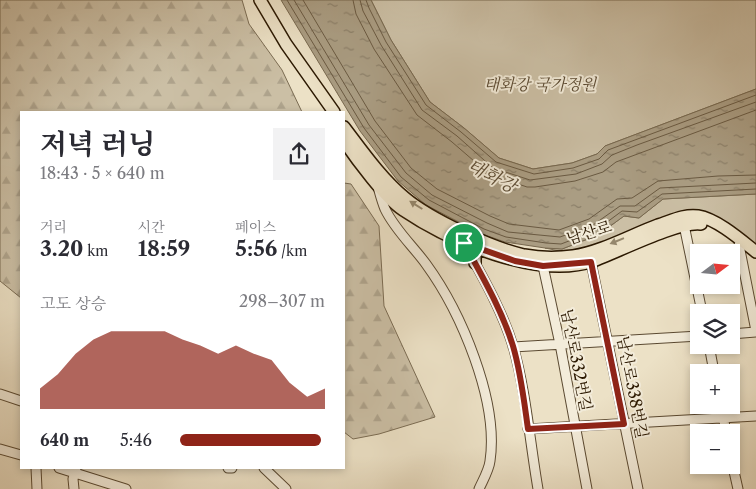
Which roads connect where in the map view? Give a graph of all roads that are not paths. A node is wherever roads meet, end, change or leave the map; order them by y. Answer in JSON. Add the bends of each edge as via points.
{"nodes":[{"id":1,"x":254,"y":0,"type":"edge"},
{"id":2,"x":260,"y":0,"type":"edge"},
{"id":3,"x":324,"y":111,"type":"edge"},
{"id":4,"x":333,"y":111,"type":"edge"},
{"id":5,"x":345,"y":129,"type":"edge"},
{"id":6,"x":345,"y":142,"type":"edge"},
{"id":7,"x":377,"y":178,"type":"junction"},
{"id":8,"x":411,"y":214,"type":"junction"},
{"id":9,"x":684,"y":225,"type":"junction"},
{"id":10,"x":398,"y":229,"type":"junction"},
{"id":11,"x":464,"y":243,"type":"junction"},
{"id":12,"x":737,"y":244,"type":"edge"},
{"id":13,"x":740,"y":246,"type":"edge"},
{"id":14,"x":481,"y":249,"type":"junction"},
{"id":15,"x":740,"y":250,"type":"edge"},
{"id":16,"x":756,"y":252,"type":"edge"},
{"id":17,"x":756,"y":260,"type":"edge"},
{"id":18,"x":591,"y":262,"type":"junction"},
{"id":19,"x":475,"y":263,"type":"junction"},
{"id":20,"x":543,"y":266,"type":"junction"},
{"id":21,"x":700,"y":304,"type":"edge"},
{"id":22,"x":756,"y":331,"type":"edge"},
{"id":23,"x":740,"y":333,"type":"edge"},
{"id":24,"x":690,"y":336,"type":"edge"},
{"id":25,"x":608,"y":341,"type":"junction"},
{"id":26,"x":560,"y":344,"type":"junction"},
{"id":27,"x":513,"y":347,"type":"junction"},
{"id":28,"x":0,"y":394,"type":"edge"},
{"id":29,"x":20,"y":401,"type":"edge"},
{"id":30,"x":722,"y":414,"type":"edge"},
{"id":31,"x":756,"y":416,"type":"edge"},
{"id":32,"x":723,"y":418,"type":"junction"},
{"id":33,"x":624,"y":424,"type":"junction"},
{"id":34,"x":724,"y":424,"type":"edge"},
{"id":35,"x":575,"y":426,"type":"junction"},
{"id":36,"x":529,"y":432,"type":"junction"},
{"id":37,"x":0,"y":449,"type":"edge"},
{"id":38,"x":20,"y":455,"type":"edge"},
{"id":39,"x":36,"y":469,"type":"edge"},
{"id":40,"x":265,"y":469,"type":"edge"},
{"id":41,"x":75,"y":470,"type":"edge"},
{"id":42,"x":735,"y":474,"type":"edge"},
{"id":43,"x":37,"y":489,"type":"edge"},
{"id":44,"x":74,"y":489,"type":"edge"},
{"id":45,"x":126,"y":489,"type":"edge"},
{"id":46,"x":286,"y":489,"type":"edge"},
{"id":47,"x":479,"y":489,"type":"edge"},
{"id":48,"x":538,"y":489,"type":"edge"},
{"id":49,"x":587,"y":489,"type":"edge"},
{"id":50,"x":638,"y":489,"type":"edge"},
{"id":51,"x":738,"y":489,"type":"edge"}],
"edges":[{"from":1,"to":3,"type":"main road"},
{"from":2,"to":4,"type":"main road","via":[[286,44]]},
{"from":5,"to":7,"type":"main road","name":"남산로"},
{"from":6,"to":7,"type":"main road","name":"남산로"},
{"from":7,"to":8,"type":"main road","name":"남산로","via":[[402,209]]},
{"from":7,"to":10,"type":"street","via":[[385,209]]},
{"from":16,"to":7,"type":"main road","name":"남산로","one_way":true,"via":[[727,229],[699,216],[682,217],[572,256],[523,254],[442,222]]},
{"from":8,"to":10,"type":"street","via":[[402,219]]},
{"from":8,"to":11,"type":"main road","name":"남산로"},
{"from":9,"to":12,"type":"main road","name":"남산로","via":[[698,223]]},
{"from":9,"to":18,"type":"main road","name":"남산로"},
{"from":9,"to":21,"type":"street"},
{"from":10,"to":47,"type":"street","via":[[427,265],[450,302],[477,367],[491,429],[490,462]]},
{"from":11,"to":14,"type":"main road","name":"남산로"},
{"from":11,"to":19,"type":"street"},
{"from":13,"to":17,"type":"main road","name":"남산로"},
{"from":14,"to":19,"type":"main road","via":[[475,253]]},
{"from":14,"to":20,"type":"main road","name":"남산로","via":[[515,261]]},
{"from":15,"to":22,"type":"street"},
{"from":18,"to":20,"type":"main road","name":"남산로"},
{"from":18,"to":25,"type":"street","name":"남산로338번길"},
{"from":19,"to":27,"type":"street"},
{"from":20,"to":26,"type":"street","name":"남산로332번길"},
{"from":22,"to":23,"type":"street"},
{"from":24,"to":25,"type":"street"},
{"from":25,"to":26,"type":"street"},
{"from":25,"to":33,"type":"street","name":"남산로338번길"},
{"from":26,"to":27,"type":"street"},
{"from":26,"to":35,"type":"street","name":"남산로332번길"},
{"from":27,"to":36,"type":"street"},
{"from":28,"to":29,"type":"street"},
{"from":30,"to":32,"type":"street"},
{"from":31,"to":32,"type":"street"},
{"from":32,"to":33,"type":"street"},
{"from":32,"to":34,"type":"street"},
{"from":33,"to":35,"type":"street"},
{"from":33,"to":50,"type":"street","name":"남산로338번길"},
{"from":35,"to":36,"type":"street"},
{"from":35,"to":49,"type":"street","name":"남산로332번길"},
{"from":36,"to":48,"type":"street"},
{"from":37,"to":38,"type":"street"},
{"from":39,"to":43,"type":"street"},
{"from":40,"to":46,"type":"street"},
{"from":41,"to":44,"type":"street"},
{"from":41,"to":45,"type":"street"},
{"from":42,"to":51,"type":"street"}]}
